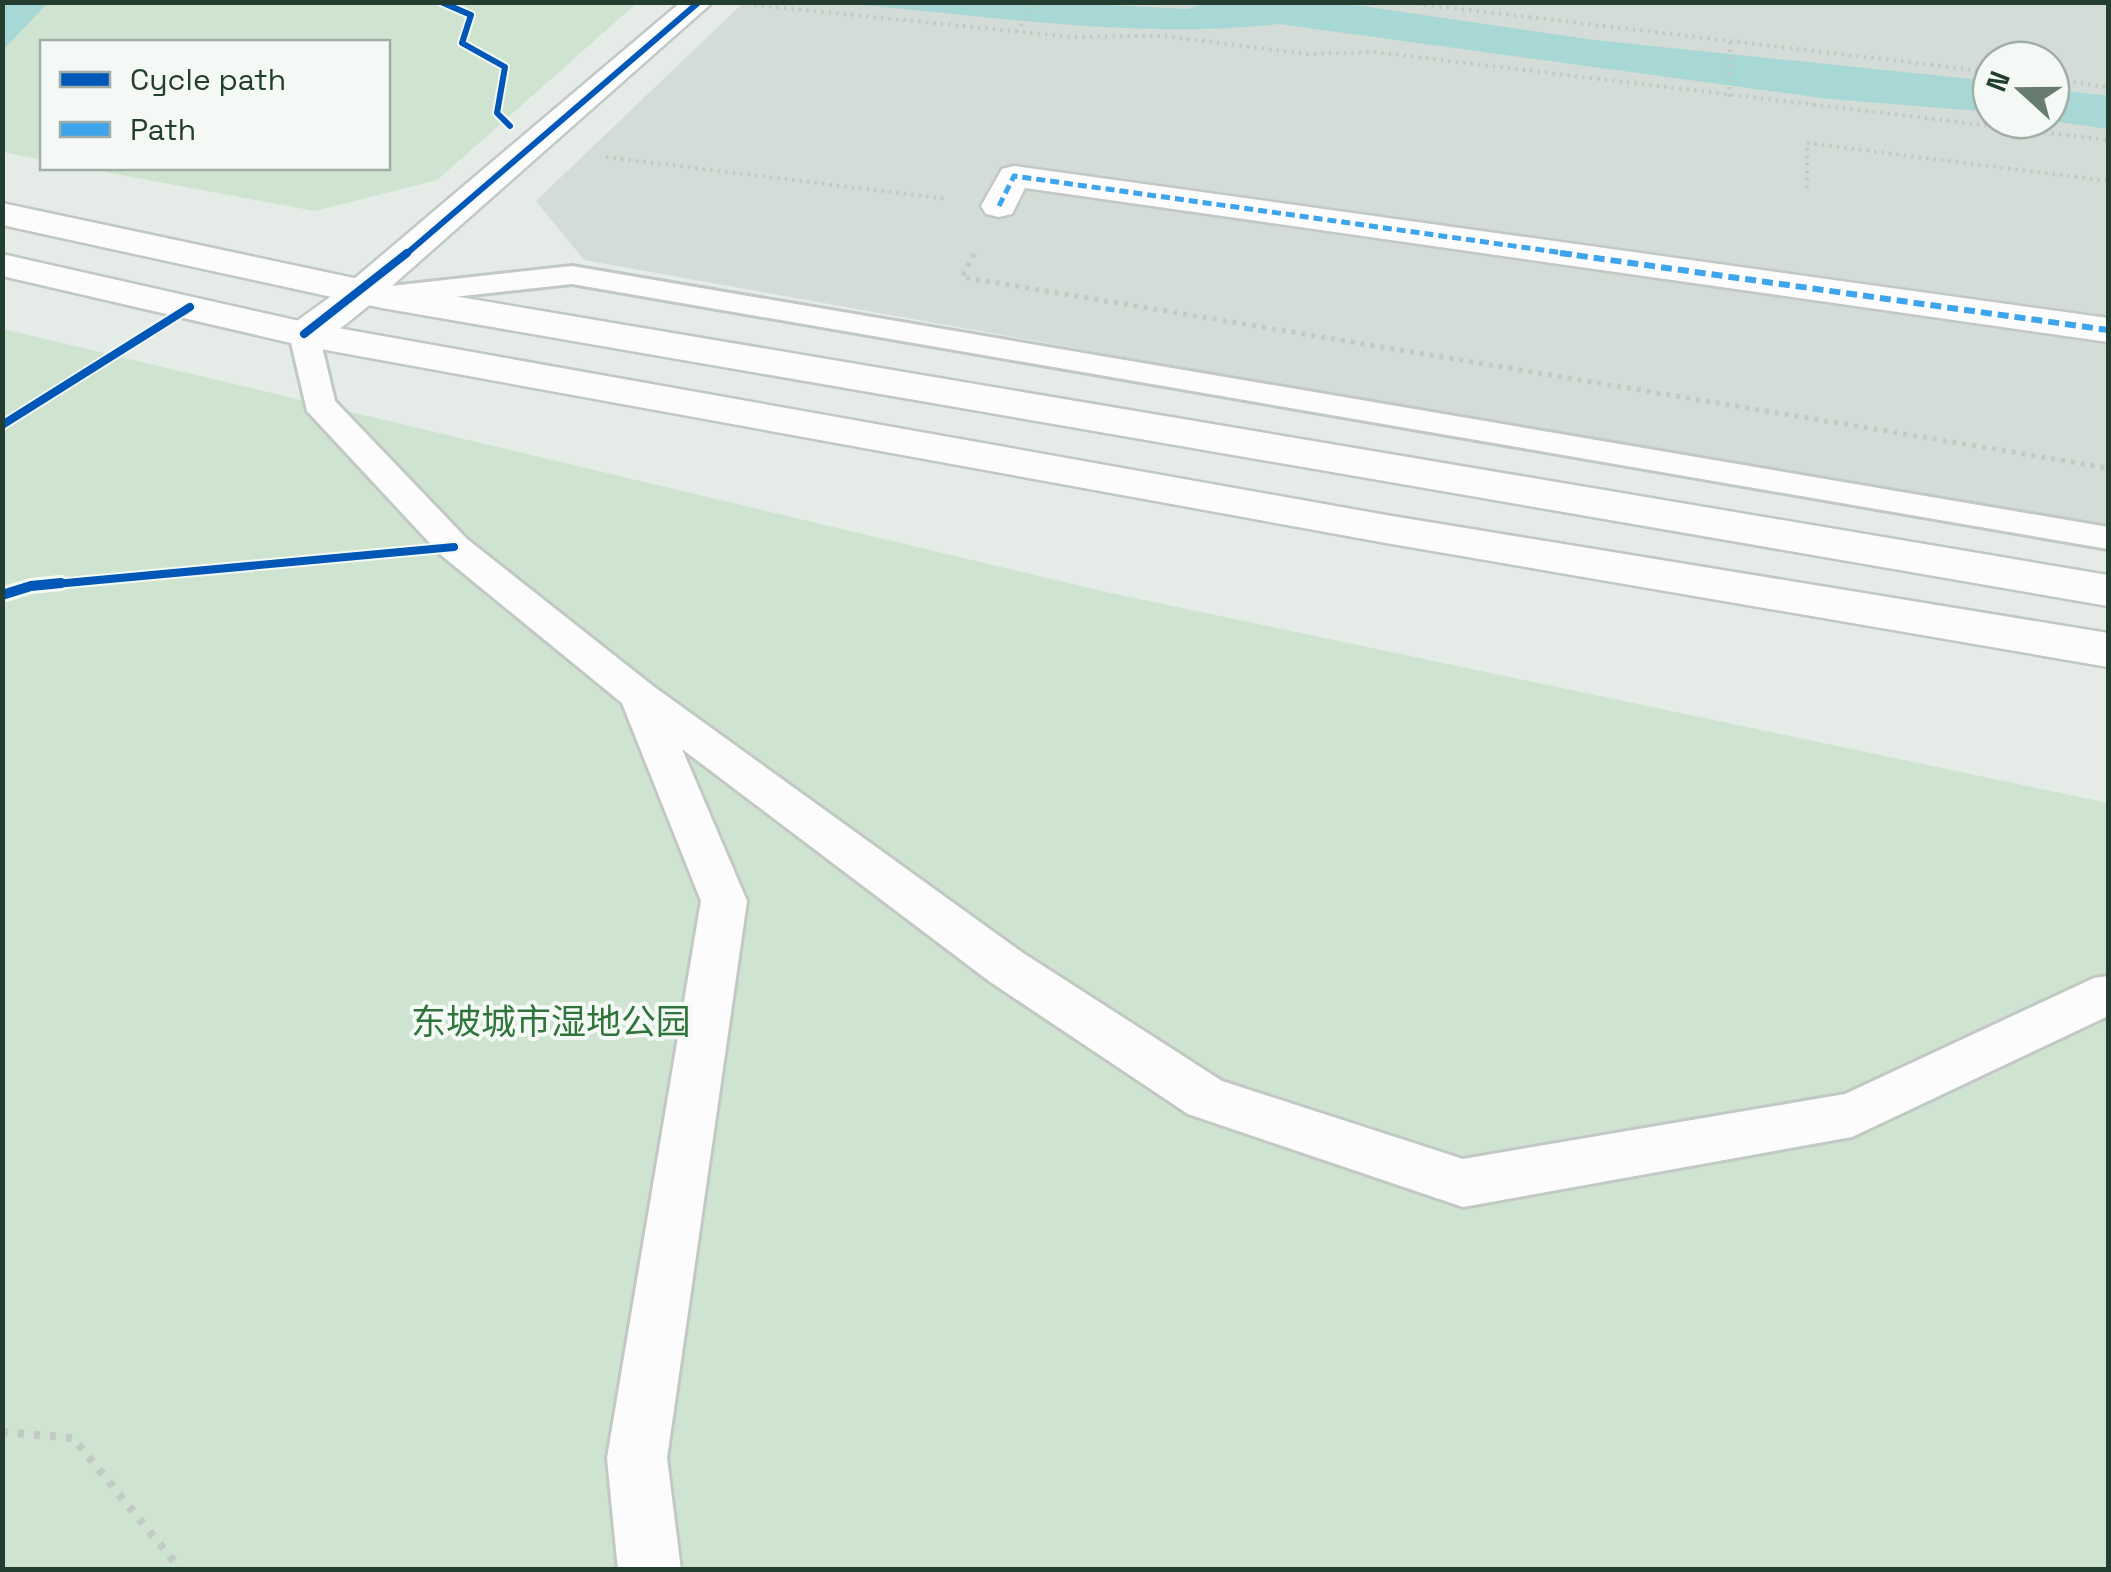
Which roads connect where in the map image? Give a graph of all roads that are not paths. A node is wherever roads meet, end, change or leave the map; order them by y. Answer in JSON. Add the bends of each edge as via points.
{"nodes":[{"id":1,"x":698,"y":3,"type":"edge"},
{"id":2,"x":999,"y":206,"type":"road end"},
{"id":3,"x":2,"y":214,"type":"edge"},
{"id":4,"x":2,"y":264,"type":"edge"},
{"id":5,"x":372,"y":294,"type":"junction"},
{"id":6,"x":2108,"y":330,"type":"edge"},
{"id":7,"x":304,"y":334,"type":"junction"},
{"id":8,"x":2108,"y":538,"type":"edge"},
{"id":9,"x":2108,"y":591,"type":"edge"},
{"id":10,"x":2108,"y":650,"type":"edge"},
{"id":11,"x":640,"y":696,"type":"junction"},
{"id":12,"x":2108,"y":996,"type":"edge"},
{"id":13,"x":650,"y":1570,"type":"edge"}],
"edges":[{"from":1,"to":5,"type":"main road"},
{"from":2,"to":6,"type":"main road","via":[[1014,176]]},
{"from":3,"to":5,"type":"main road"},
{"from":4,"to":7,"type":"main road"},
{"from":5,"to":7,"type":"main road"},
{"from":5,"to":8,"type":"lane","via":[[572,275]]},
{"from":5,"to":9,"type":"main road"},
{"from":7,"to":10,"type":"main road","via":[[998,460],[1152,510],[1410,565],[1624,569]]},
{"from":7,"to":11,"type":"lane","via":[[318,404],[454,547]]},
{"from":11,"to":12,"type":"lane","via":[[1006,967],[1206,1098],[1463,1183],[1852,1115]]},
{"from":11,"to":13,"type":"lane","via":[[724,901],[638,1458]]}]}
